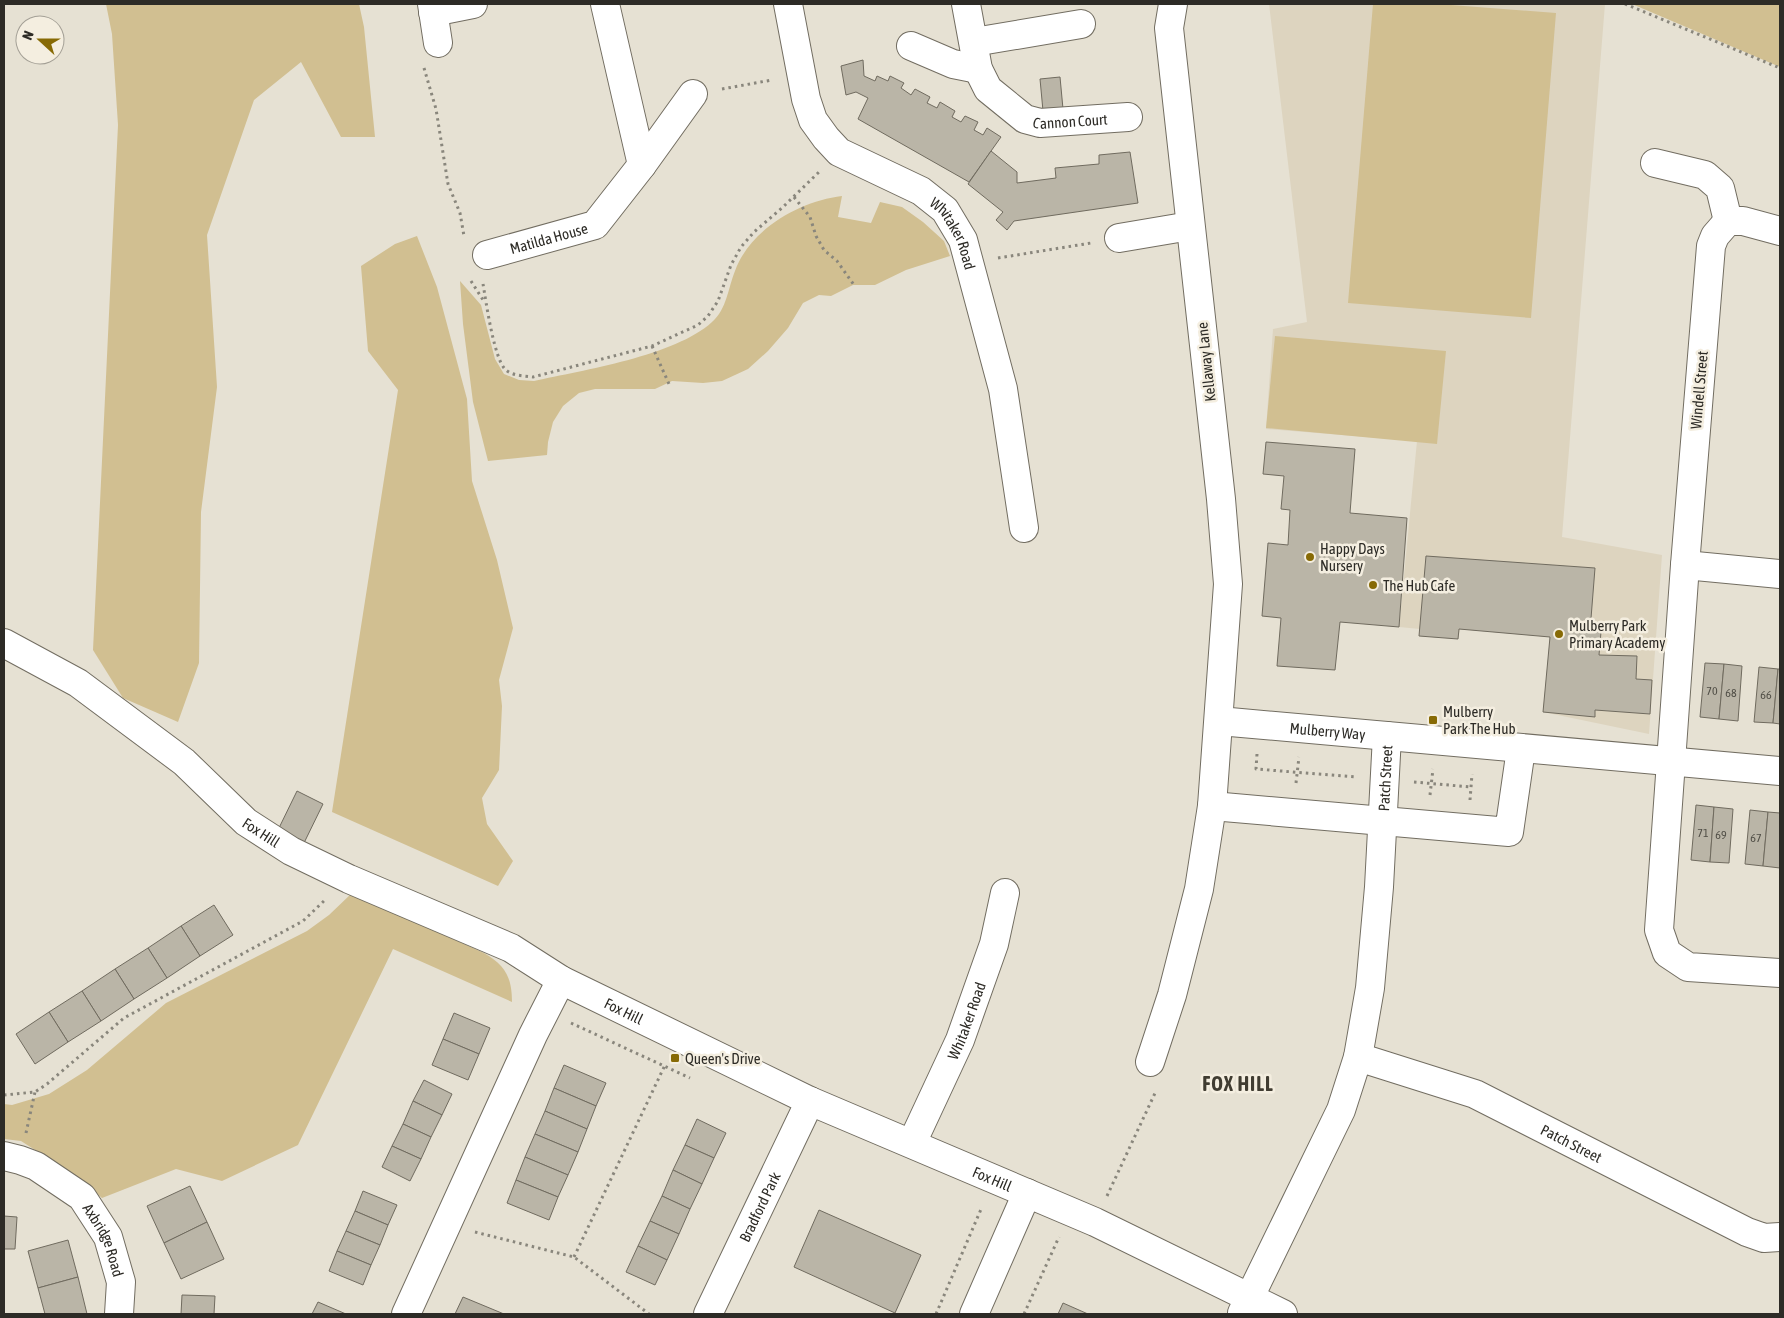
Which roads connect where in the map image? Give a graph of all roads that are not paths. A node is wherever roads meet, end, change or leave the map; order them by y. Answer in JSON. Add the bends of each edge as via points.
{"nodes":[{"id":1,"x":473,"y":4,"type":"edge"},
{"id":2,"x":605,"y":4,"type":"edge"},
{"id":3,"x":788,"y":4,"type":"edge"},
{"id":4,"x":966,"y":4,"type":"edge"},
{"id":5,"x":1173,"y":4,"type":"edge"},
{"id":6,"x":432,"y":8,"type":"edge"},
{"id":7,"x":1081,"y":24,"type":"dead end"},
{"id":8,"x":974,"y":42,"type":"junction"},
{"id":9,"x":910,"y":46,"type":"dead end"},
{"id":10,"x":430,"y":52,"type":"road end"},
{"id":11,"x":978,"y":69,"type":"junction"},
{"id":12,"x":692,"y":94,"type":"road end"},
{"id":13,"x":1128,"y":117,"type":"dead end"},
{"id":14,"x":1655,"y":163,"type":"dead end"},
{"id":15,"x":642,"y":165,"type":"junction"},
{"id":16,"x":1728,"y":221,"type":"junction"},
{"id":17,"x":1190,"y":226,"type":"junction"},
{"id":18,"x":1780,"y":231,"type":"edge"},
{"id":19,"x":1119,"y":238,"type":"road end"},
{"id":20,"x":487,"y":255,"type":"road end"},
{"id":21,"x":1024,"y":528,"type":"dead end"},
{"id":22,"x":1685,"y":565,"type":"junction"},
{"id":23,"x":1780,"y":574,"type":"edge"},
{"id":24,"x":4,"y":643,"type":"edge"},
{"id":25,"x":1219,"y":721,"type":"junction"},
{"id":26,"x":1388,"y":736,"type":"junction"},
{"id":27,"x":1521,"y":749,"type":"junction"},
{"id":28,"x":1672,"y":762,"type":"junction"},
{"id":29,"x":1780,"y":772,"type":"edge"},
{"id":30,"x":1212,"y":806,"type":"junction"},
{"id":31,"x":1382,"y":821,"type":"junction"},
{"id":32,"x":1004,"y":893,"type":"dead end"},
{"id":33,"x":1780,"y":973,"type":"edge"},
{"id":34,"x":561,"y":980,"type":"junction"},
{"id":35,"x":1358,"y":1057,"type":"junction"},
{"id":36,"x":1150,"y":1062,"type":"road end"},
{"id":37,"x":810,"y":1100,"type":"junction"},
{"id":38,"x":912,"y":1143,"type":"junction"},
{"id":39,"x":12,"y":1158,"type":"edge"},
{"id":40,"x":1027,"y":1193,"type":"junction"},
{"id":41,"x":1780,"y":1237,"type":"edge"},
{"id":42,"x":1245,"y":1306,"type":"edge"},
{"id":43,"x":119,"y":1314,"type":"edge"},
{"id":44,"x":406,"y":1314,"type":"edge"},
{"id":45,"x":708,"y":1314,"type":"edge"},
{"id":46,"x":974,"y":1314,"type":"edge"},
{"id":47,"x":1283,"y":1314,"type":"edge"}],
"edges":[{"from":1,"to":6,"type":"street"},
{"from":2,"to":15,"type":"street"},
{"from":3,"to":21,"type":"street","name":"Whitaker Road","via":[[800,75],[813,120],[826,138],[839,152],[921,191],[945,210],[963,240],[1003,389]]},
{"from":4,"to":8,"type":"street","name":"Cannon Court"},
{"from":5,"to":17,"type":"street","name":"Kellaway Lane","via":[[1168,28]]},
{"from":6,"to":10,"type":"street"},
{"from":7,"to":8,"type":"street"},
{"from":8,"to":11,"type":"street","name":"Cannon Court"},
{"from":9,"to":11,"type":"street","via":[[953,64]]},
{"from":11,"to":13,"type":"street","name":"Cannon Court","via":[[988,89],[1026,119],[1040,123]]},
{"from":12,"to":15,"type":"street","name":"Matilda House"},
{"from":14,"to":16,"type":"street","via":[[1705,175],[1720,188]]},
{"from":15,"to":20,"type":"street","name":"Matilda House","via":[[595,225]]},
{"from":16,"to":18,"type":"street","via":[[1743,221]]},
{"from":16,"to":22,"type":"street","name":"Windell Street","via":[[1711,246]]},
{"from":17,"to":19,"type":"street"},
{"from":17,"to":25,"type":"street","name":"Kellaway Lane","via":[[1222,499],[1228,584]]},
{"from":22,"to":23,"type":"street"},
{"from":22,"to":28,"type":"street","name":"Windell Street"},
{"from":24,"to":34,"type":"street","name":"Fox Hill","via":[[78,683],[184,762],[246,822],[291,851],[511,948]]},
{"from":25,"to":26,"type":"street","name":"Mulberry Way"},
{"from":25,"to":30,"type":"street"},
{"from":26,"to":27,"type":"street","name":"Mulberry Way"},
{"from":26,"to":31,"type":"street","name":"Patch Street"},
{"from":27,"to":28,"type":"street","name":"Mulberry Way"},
{"from":27,"to":31,"type":"street","via":[[1509,832]]},
{"from":28,"to":29,"type":"street","name":"Mulberry Way"},
{"from":28,"to":33,"type":"street","via":[[1659,930],[1667,953],[1688,967]]},
{"from":30,"to":31,"type":"street"},
{"from":30,"to":36,"type":"street","via":[[1199,888],[1172,995]]},
{"from":31,"to":35,"type":"street","name":"Patch Street","via":[[1370,988]]},
{"from":32,"to":38,"type":"street","name":"Whitaker Road","via":[[994,944],[960,1040]]},
{"from":34,"to":37,"type":"street","name":"Fox Hill"},
{"from":34,"to":44,"type":"street"},
{"from":35,"to":41,"type":"street","name":"Patch Street","via":[[1475,1094],[1747,1232],[1764,1238]]},
{"from":35,"to":42,"type":"street","name":"Patch Street","via":[[1341,1110]]},
{"from":37,"to":38,"type":"street","name":"Fox Hill"},
{"from":37,"to":45,"type":"street","name":"Bradford Park"},
{"from":38,"to":40,"type":"street","name":"Fox Hill"},
{"from":39,"to":43,"type":"street","name":"Axbridge Road","via":[[36,1166],[82,1197],[108,1237],[121,1282]]},
{"from":40,"to":42,"type":"street","name":"Fox Hill","via":[[1082,1217]]},
{"from":40,"to":46,"type":"street"},
{"from":42,"to":47,"type":"street","name":"Fox Hill"}]}
